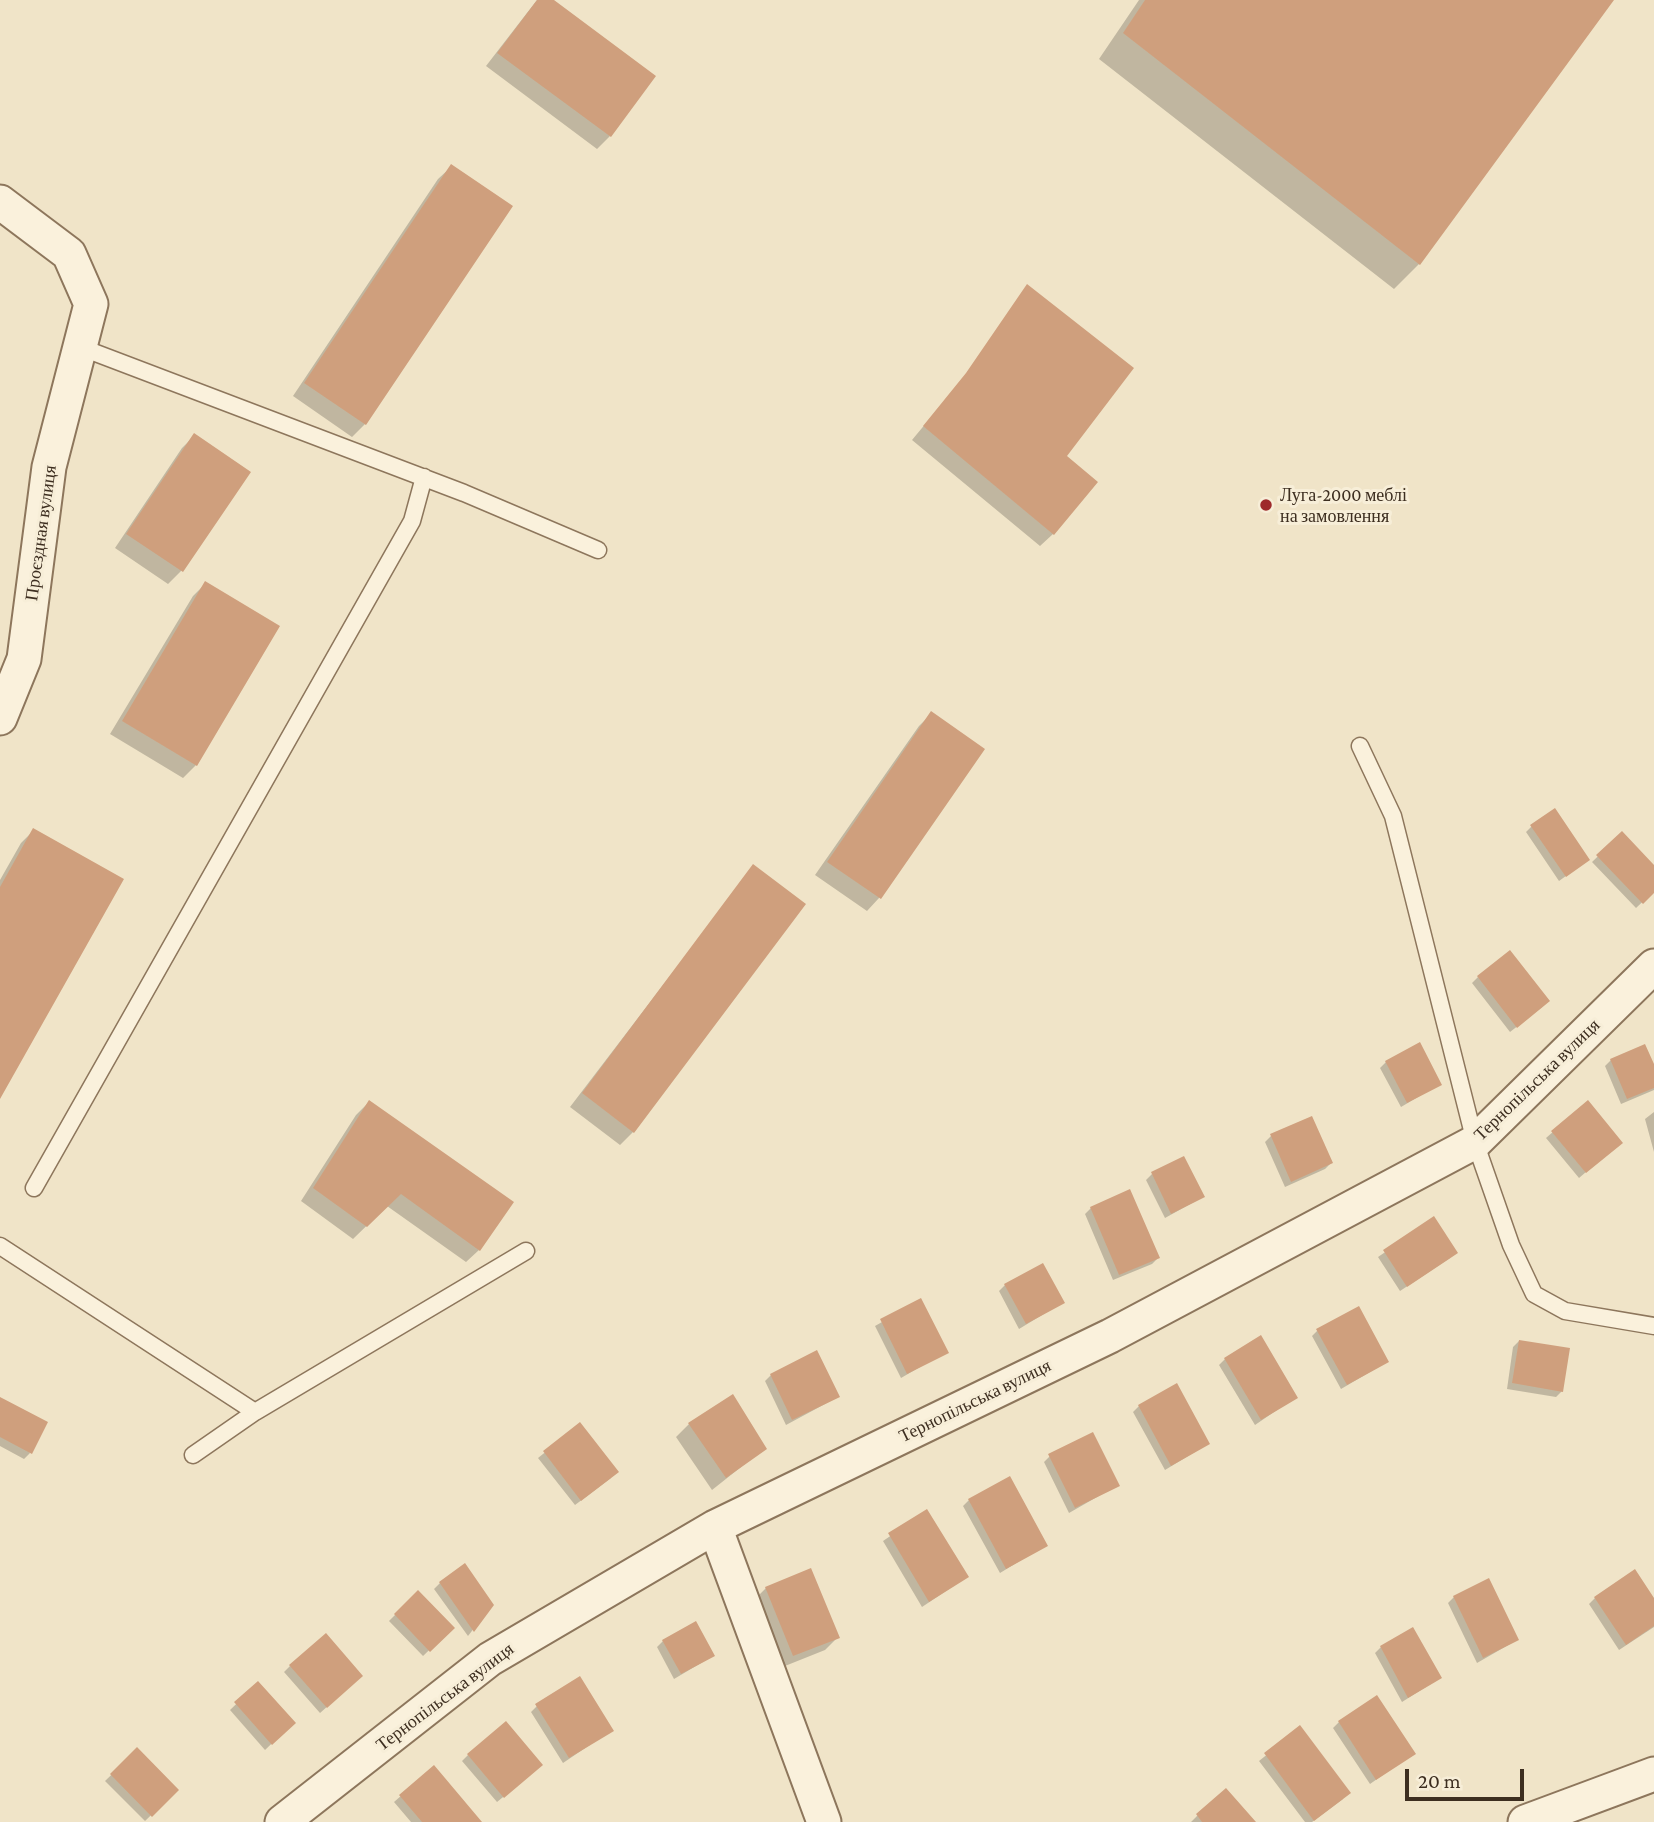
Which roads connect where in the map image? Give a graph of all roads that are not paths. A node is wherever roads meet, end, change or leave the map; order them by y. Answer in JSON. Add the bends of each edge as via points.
{"nodes":[{"id":1,"x":0,"y":202,"type":"edge"},
{"id":2,"x":80,"y":347,"type":"junction"},
{"id":3,"x":424,"y":477,"type":"junction"},
{"id":4,"x":598,"y":550,"type":"dead end"},
{"id":5,"x":0,"y":718,"type":"edge"},
{"id":6,"x":1360,"y":746,"type":"dead end"},
{"id":7,"x":1654,"y":966,"type":"edge"},
{"id":8,"x":1475,"y":1142,"type":"junction"},
{"id":9,"x":34,"y":1188,"type":"dead end"},
{"id":10,"x":0,"y":1246,"type":"edge"},
{"id":11,"x":526,"y":1251,"type":"dead end"},
{"id":12,"x":1654,"y":1326,"type":"edge"},
{"id":13,"x":255,"y":1412,"type":"junction"},
{"id":14,"x":193,"y":1455,"type":"dead end"},
{"id":15,"x":715,"y":1527,"type":"junction"},
{"id":16,"x":1654,"y":1774,"type":"edge"},
{"id":17,"x":282,"y":1822,"type":"edge"},
{"id":18,"x":824,"y":1822,"type":"edge"},
{"id":19,"x":1525,"y":1822,"type":"edge"}],
"edges":[{"from":1,"to":2,"type":"street","name":"Проєздная вулиця","via":[[69,254],[91,303]]},
{"from":2,"to":3,"type":"lane"},
{"from":2,"to":5,"type":"street","name":"Проєздная вулиця","via":[[49,467],[24,659]]},
{"from":3,"to":4,"type":"lane"},
{"from":3,"to":9,"type":"lane","via":[[412,521]]},
{"from":6,"to":8,"type":"lane","via":[[1393,816]]},
{"from":7,"to":8,"type":"street","name":"Тернопільська вулиця"},
{"from":8,"to":12,"type":"lane","via":[[1511,1245],[1534,1294],[1564,1311]]},
{"from":8,"to":15,"type":"street","name":"Тернопільська вулиця","via":[[1110,1336]]},
{"from":10,"to":13,"type":"lane"},
{"from":11,"to":13,"type":"lane"},
{"from":13,"to":14,"type":"lane"},
{"from":15,"to":17,"type":"street","name":"Тернопільська вулиця","via":[[490,1660]]},
{"from":15,"to":18,"type":"street"},
{"from":16,"to":19,"type":"street"}]}
